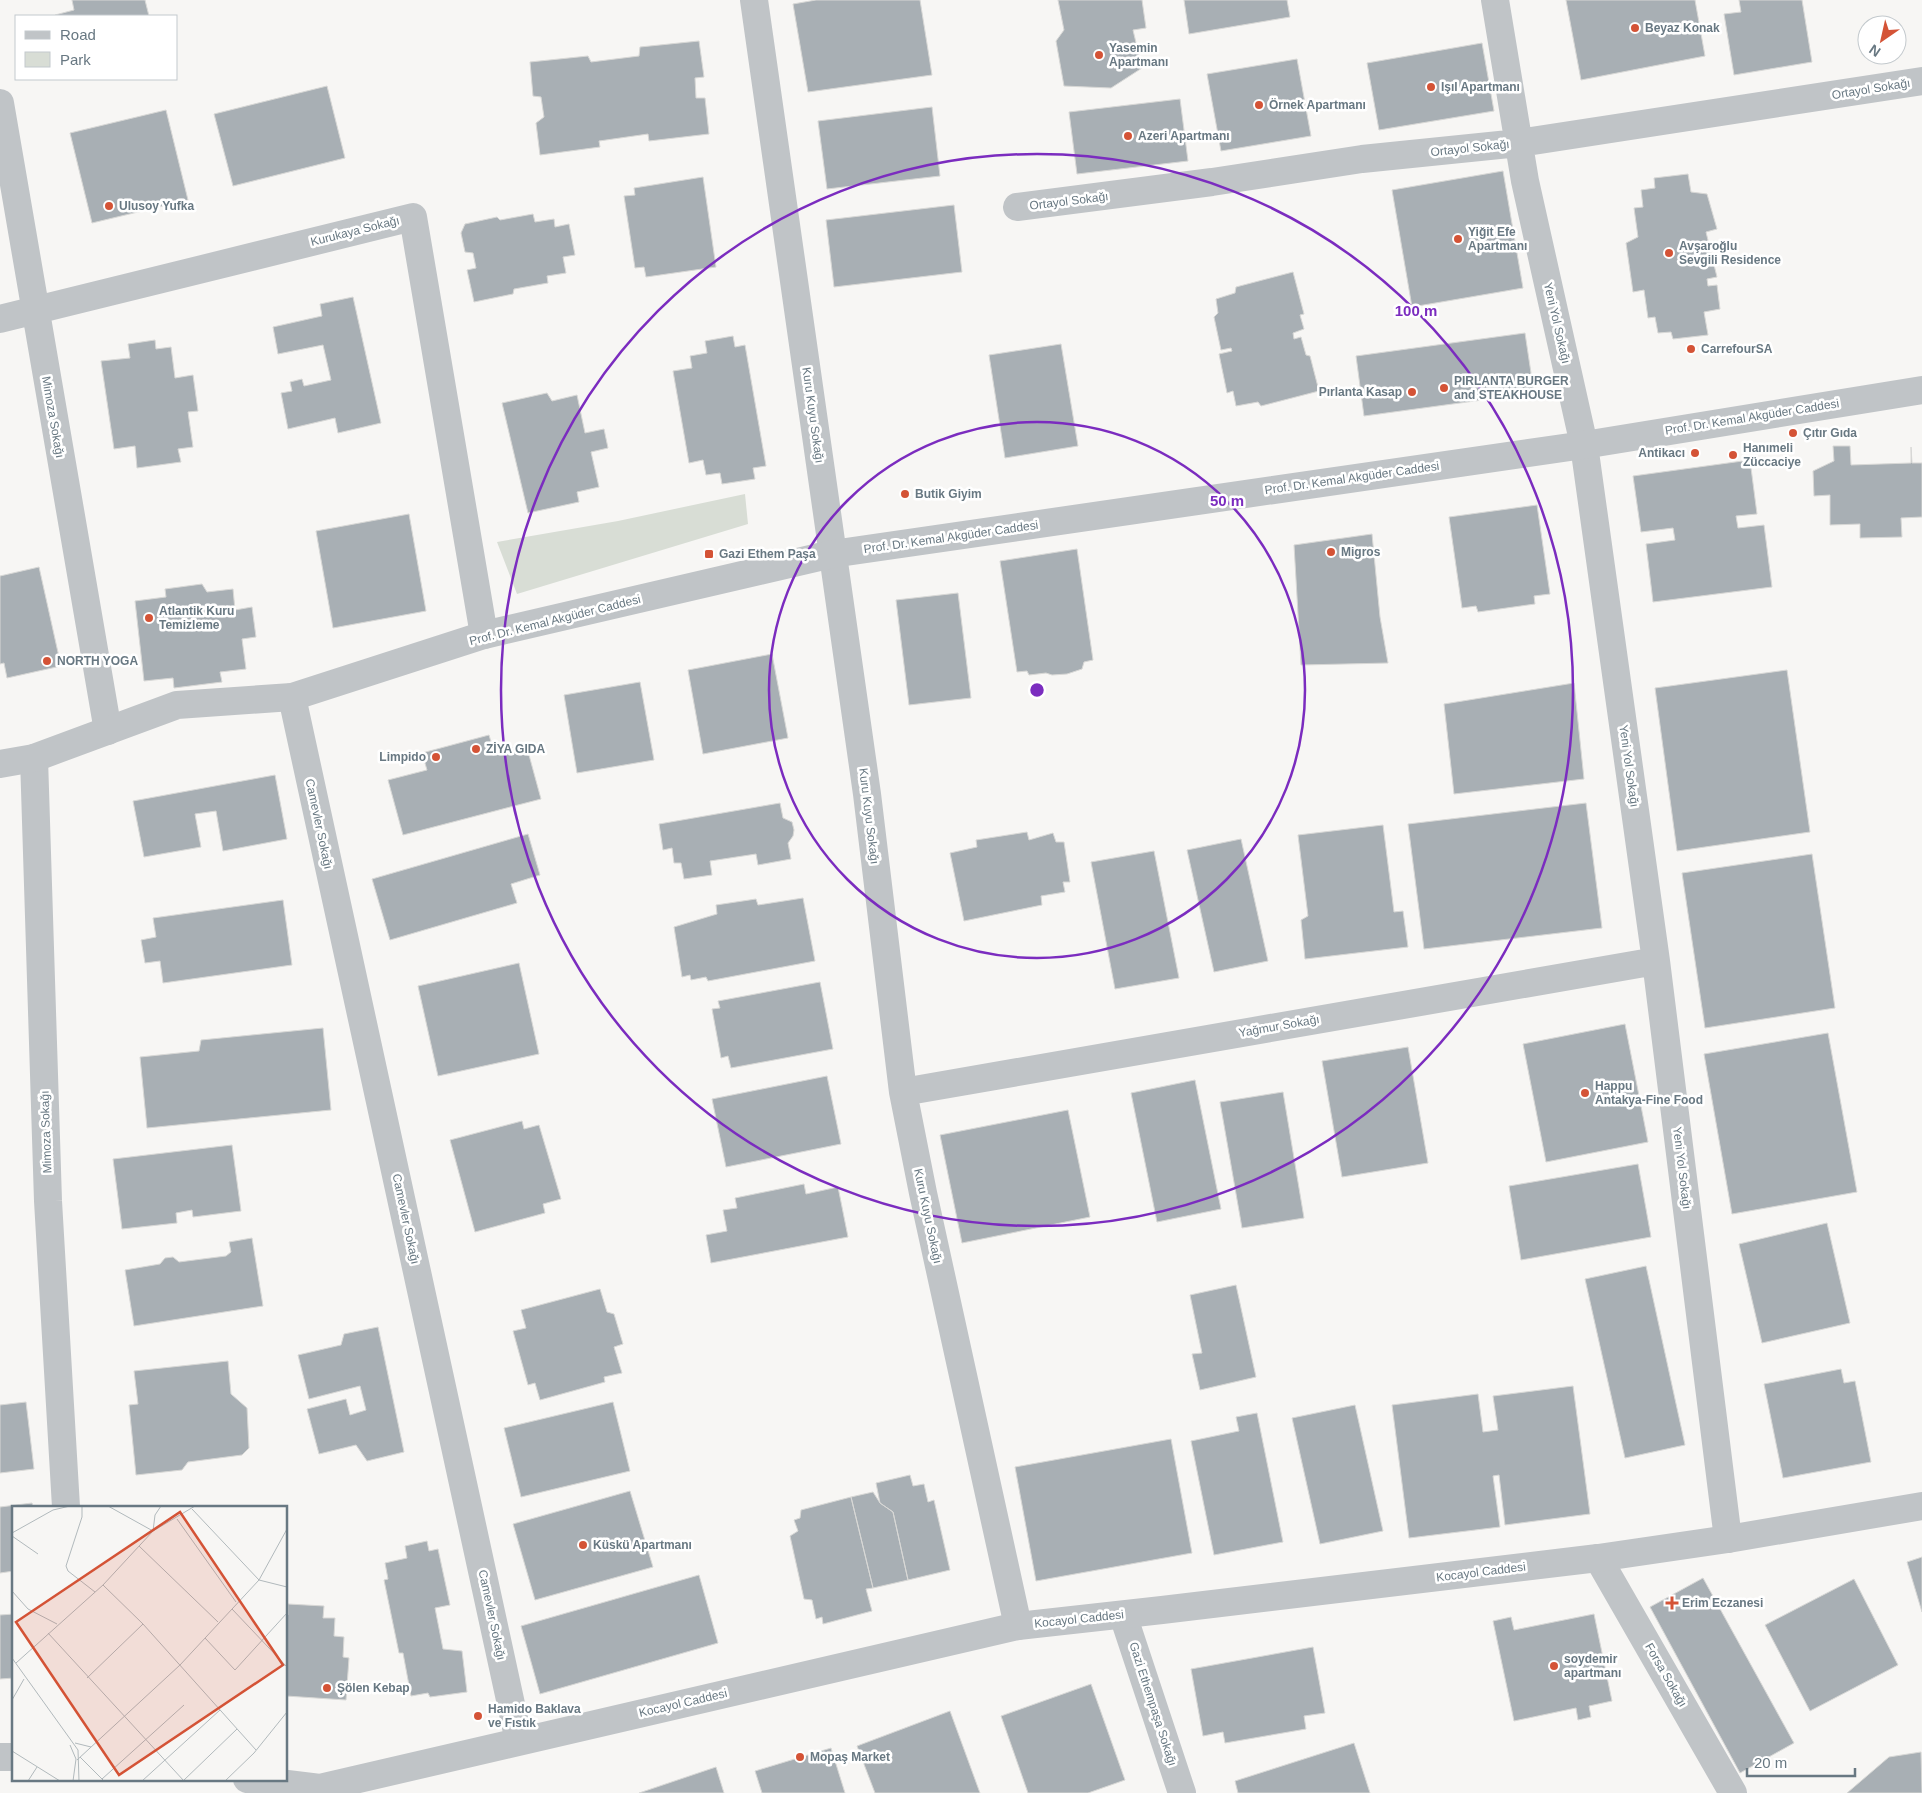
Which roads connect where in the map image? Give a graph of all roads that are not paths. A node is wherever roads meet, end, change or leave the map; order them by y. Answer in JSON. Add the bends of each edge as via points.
{"nodes":[{"id":1,"x":754,"y":0,"type":"edge"},
{"id":2,"x":1495,"y":0,"type":"edge"},
{"id":3,"x":1922,"y":81,"type":"edge"},
{"id":4,"x":0,"y":103,"type":"edge"},
{"id":5,"x":1519,"y":143,"type":"junction"},
{"id":6,"x":1017,"y":207,"type":"dead end"},
{"id":7,"x":35,"y":310,"type":"junction"},
{"id":8,"x":0,"y":318,"type":"edge"},
{"id":9,"x":1922,"y":390,"type":"edge"},
{"id":10,"x":1584,"y":445,"type":"junction"},
{"id":11,"x":832,"y":554,"type":"junction"},
{"id":12,"x":484,"y":636,"type":"junction"},
{"id":13,"x":292,"y":697,"type":"junction"},
{"id":14,"x":108,"y":731,"type":"junction"},
{"id":15,"x":34,"y":758,"type":"junction"},
{"id":16,"x":0,"y":764,"type":"edge"},
{"id":17,"x":1656,"y":961,"type":"junction"},
{"id":18,"x":903,"y":1092,"type":"junction"},
{"id":19,"x":66,"y":1506,"type":"edge"},
{"id":20,"x":1922,"y":1506,"type":"edge"},
{"id":21,"x":1728,"y":1539,"type":"junction"},
{"id":22,"x":1598,"y":1558,"type":"junction"},
{"id":23,"x":1123,"y":1614,"type":"junction"},
{"id":24,"x":1018,"y":1626,"type":"junction"},
{"id":25,"x":520,"y":1741,"type":"junction"},
{"id":26,"x":253,"y":1780,"type":"edge"},
{"id":27,"x":319,"y":1791,"type":"edge"},
{"id":28,"x":1182,"y":1793,"type":"edge"},
{"id":29,"x":1733,"y":1793,"type":"edge"}],
"edges":[{"from":1,"to":11,"type":"street","name":"Kuru Kuyu Sokağı"},
{"from":2,"to":5,"type":"street","name":"Yeni Yol Sokağı"},
{"from":3,"to":5,"type":"street","name":"Ortayol Sokağı"},
{"from":4,"to":7,"type":"street","name":"Mimoza Sokağı"},
{"from":5,"to":6,"type":"street","name":"Ortayol Sokağı","via":[[1362,159]]},
{"from":5,"to":10,"type":"street","name":"Yeni Yol Sokağı"},
{"from":7,"to":8,"type":"street","name":"Kurukaya Sokağı"},
{"from":7,"to":12,"type":"street","name":"Kurukaya Sokağı","via":[[413,217]]},
{"from":7,"to":14,"type":"street","name":"Mimoza Sokağı"},
{"from":9,"to":10,"type":"street","name":"Prof. Dr. Kemal Akgüder Caddesi"},
{"from":10,"to":11,"type":"street","name":"Prof. Dr. Kemal Akgüder Caddesi"},
{"from":10,"to":17,"type":"street","name":"Yeni Yol Sokağı"},
{"from":11,"to":12,"type":"street","name":"Prof. Dr. Kemal Akgüder Caddesi"},
{"from":11,"to":18,"type":"street","name":"Kuru Kuyu Sokağı","via":[[867,794]]},
{"from":12,"to":13,"type":"street","name":"Prof. Dr. Kemal Akgüder Caddesi"},
{"from":13,"to":14,"type":"street","name":"Prof. Dr. Kemal Akgüder Caddesi","via":[[178,705]]},
{"from":13,"to":25,"type":"street","name":"Camevler Sokağı"},
{"from":14,"to":15,"type":"street","name":"Prof. Dr. Kemal Akgüder Caddesi"},
{"from":15,"to":16,"type":"street","name":"Prof. Dr. Kemal Akgüder Caddesi"},
{"from":15,"to":19,"type":"street","name":"Mimoza Sokağı","via":[[48,1201]]},
{"from":17,"to":18,"type":"street","name":"Yağmur Sokağı"},
{"from":17,"to":21,"type":"street","name":"Yeni Yol Sokağı"},
{"from":18,"to":24,"type":"street","name":"Kuru Kuyu Sokağı"},
{"from":20,"to":21,"type":"street","name":"Kocayol Caddesi"},
{"from":21,"to":22,"type":"street","name":"Kocayol Caddesi"},
{"from":22,"to":23,"type":"street","name":"Kocayol Caddesi"},
{"from":22,"to":29,"type":"street","name":"Forsa Sokağı"},
{"from":23,"to":24,"type":"street","name":"Kocayol Caddesi"},
{"from":23,"to":28,"type":"street","name":"Gazi Ethempaşa Sokağı"},
{"from":24,"to":25,"type":"street","name":"Kocayol Caddesi"},
{"from":25,"to":27,"type":"street","name":"Kocayol Caddesi"},
{"from":26,"to":27,"type":"street","name":"Kocayol Caddesi"}]}
